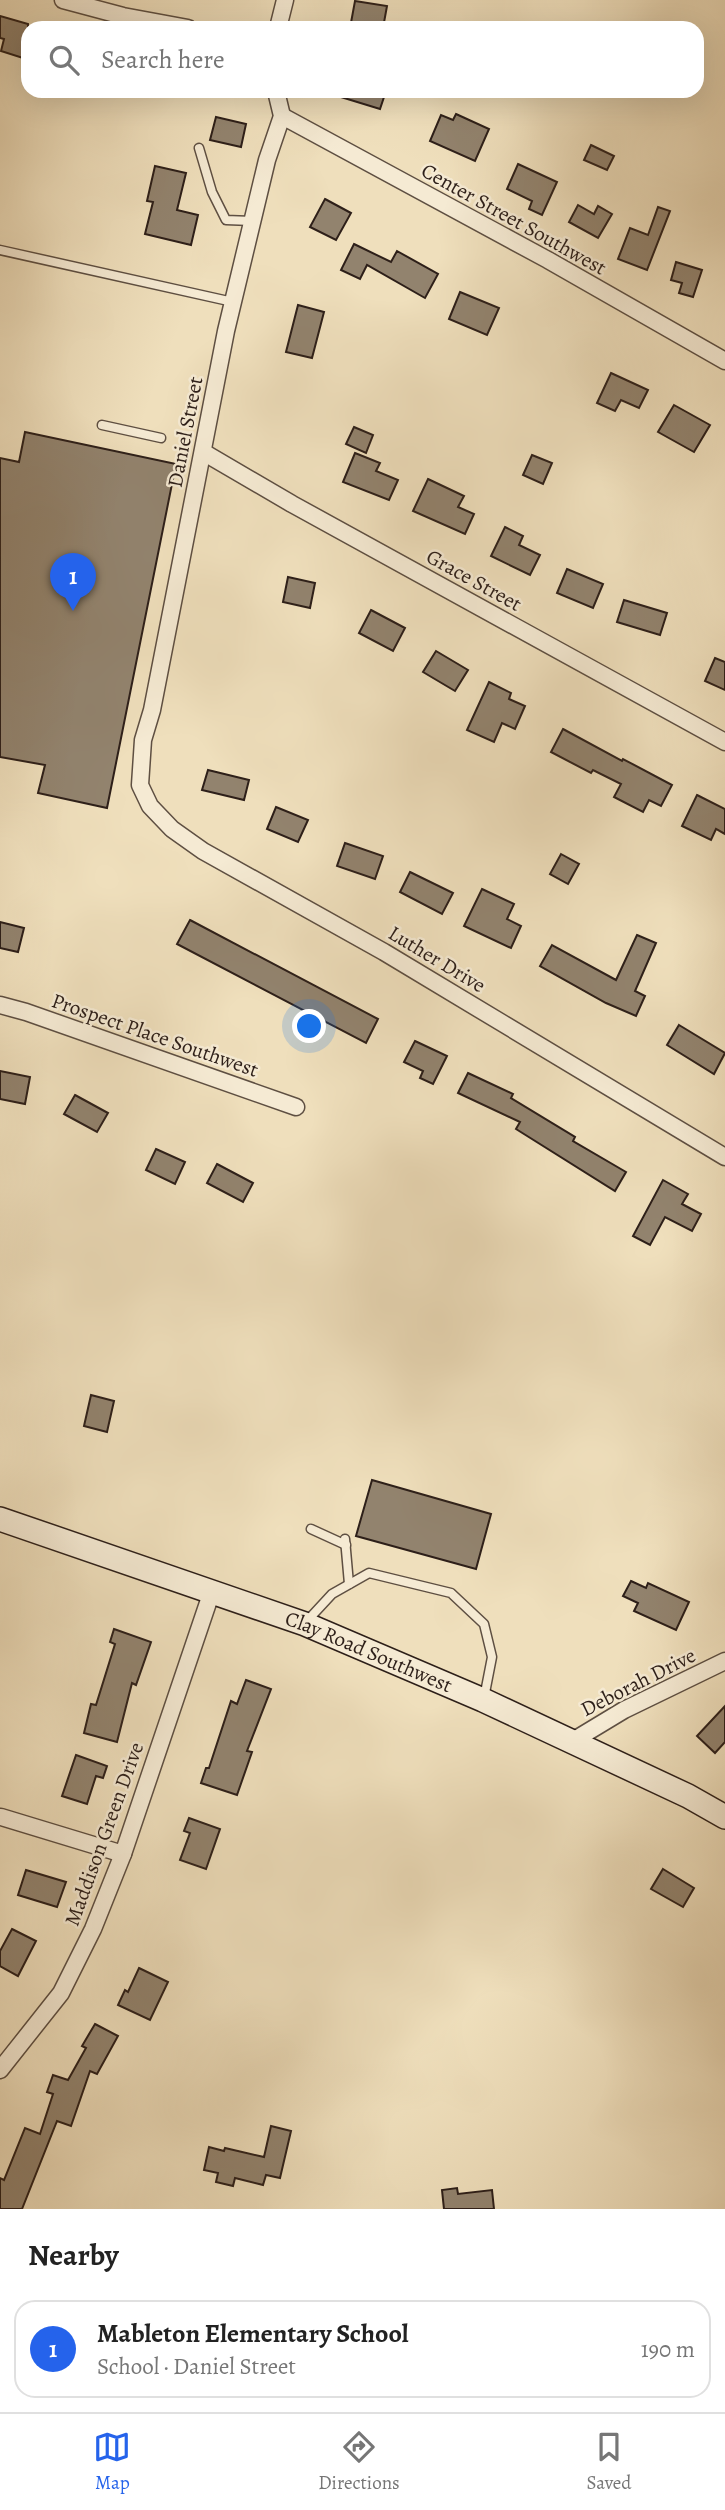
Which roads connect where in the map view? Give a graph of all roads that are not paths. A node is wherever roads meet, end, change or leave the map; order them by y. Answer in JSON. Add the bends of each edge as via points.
{"nodes":[{"id":1,"x":63,"y":0,"type":"edge"},
{"id":2,"x":285,"y":0,"type":"edge"},
{"id":3,"x":150,"y":21,"type":"edge"},
{"id":4,"x":280,"y":21,"type":"edge"},
{"id":5,"x":278,"y":98,"type":"edge"},
{"id":6,"x":282,"y":116,"type":"junction"},
{"id":7,"x":199,"y":148,"type":"dead end"},
{"id":8,"x":252,"y":221,"type":"junction"},
{"id":9,"x":0,"y":250,"type":"edge"},
{"id":10,"x":233,"y":302,"type":"junction"},
{"id":11,"x":725,"y":361,"type":"edge"},
{"id":12,"x":102,"y":425,"type":"dead end"},
{"id":13,"x":161,"y":438,"type":"dead end"},
{"id":14,"x":203,"y":452,"type":"junction"},
{"id":15,"x":725,"y":742,"type":"edge"},
{"id":16,"x":141,"y":785,"type":"joint"},
{"id":17,"x":0,"y":1005,"type":"edge"},
{"id":18,"x":296,"y":1107,"type":"dead end"},
{"id":19,"x":725,"y":1157,"type":"edge"},
{"id":20,"x":0,"y":1520,"type":"edge"},
{"id":21,"x":311,"y":1529,"type":"dead end"},
{"id":22,"x":349,"y":1584,"type":"junction"},
{"id":23,"x":211,"y":1594,"type":"junction"},
{"id":24,"x":305,"y":1624,"type":"junction"},
{"id":25,"x":725,"y":1661,"type":"edge"},
{"id":26,"x":483,"y":1700,"type":"junction"},
{"id":27,"x":572,"y":1742,"type":"junction"},
{"id":28,"x":1,"y":1817,"type":"edge"},
{"id":29,"x":725,"y":1817,"type":"edge"},
{"id":30,"x":123,"y":1854,"type":"junction"},
{"id":31,"x":0,"y":2070,"type":"edge"}],
"edges":[{"from":1,"to":3,"type":"street"},
{"from":2,"to":4,"type":"street"},
{"from":5,"to":6,"type":"street"},
{"from":6,"to":8,"type":"street","name":"Daniel Street"},
{"from":6,"to":11,"type":"street","name":"Center Street Southwest"},
{"from":7,"to":8,"type":"lane","via":[[226,220]]},
{"from":8,"to":10,"type":"street","name":"Daniel Street"},
{"from":9,"to":10,"type":"lane"},
{"from":10,"to":14,"type":"street","name":"Daniel Street"},
{"from":12,"to":13,"type":"lane"},
{"from":14,"to":15,"type":"street","name":"Grace Street"},
{"from":14,"to":16,"type":"street","name":"Daniel Street","via":[[143,740]]},
{"from":16,"to":19,"type":"street","name":"Luther Drive","via":[[150,806],[203,851],[384,952]]},
{"from":17,"to":18,"type":"street","name":"Prospect Place Southwest"},
{"from":20,"to":23,"type":"street","name":"Clay Road Southwest"},
{"from":21,"to":22,"type":"lane","via":[[345,1542]]},
{"from":22,"to":24,"type":"lane","via":[[332,1594]]},
{"from":22,"to":26,"type":"lane","via":[[369,1573],[451,1593],[484,1624],[492,1657]]},
{"from":23,"to":24,"type":"street","name":"Clay Road Southwest"},
{"from":23,"to":30,"type":"street","name":"Maddison Green Drive"},
{"from":24,"to":26,"type":"street","name":"Clay Road Southwest"},
{"from":25,"to":27,"type":"street","name":"Deborah Drive","via":[[624,1710]]},
{"from":26,"to":27,"type":"street","name":"Clay Road Southwest"},
{"from":27,"to":29,"type":"street","name":"Clay Road Southwest"},
{"from":28,"to":30,"type":"street"},
{"from":30,"to":31,"type":"street","name":"Maddison Green Drive","via":[[61,1993]]}]}
